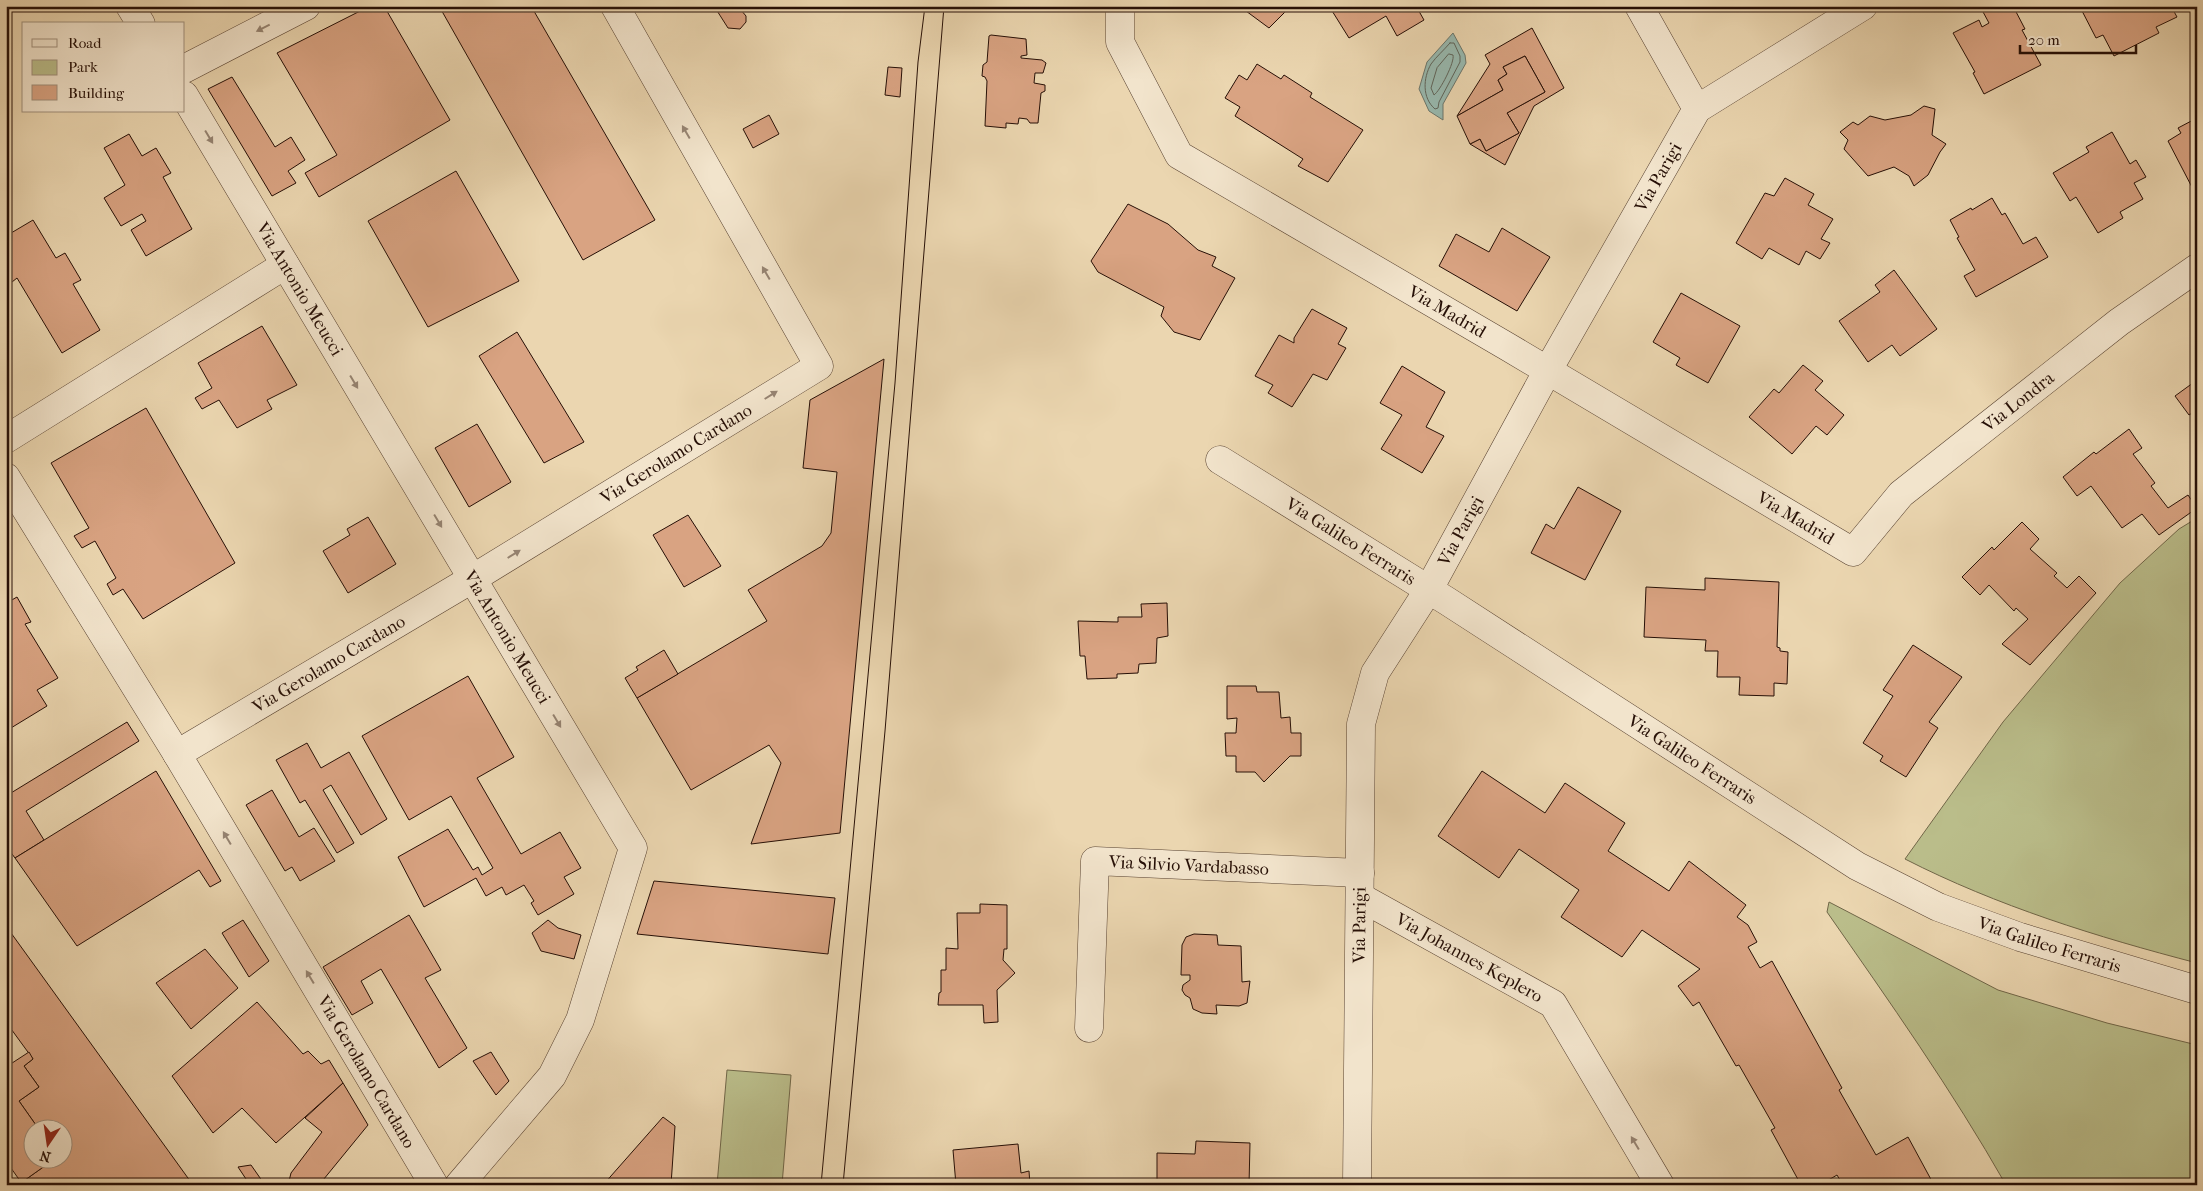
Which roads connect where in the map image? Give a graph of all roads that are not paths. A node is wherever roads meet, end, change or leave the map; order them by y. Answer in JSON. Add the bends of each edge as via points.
{"nodes":[{"id":1,"x":130,"y":6,"type":"edge"},
{"id":2,"x":306,"y":6,"type":"edge"},
{"id":3,"x":615,"y":6,"type":"edge"},
{"id":4,"x":1120,"y":6,"type":"edge"},
{"id":5,"x":1639,"y":6,"type":"edge"},
{"id":6,"x":1863,"y":6,"type":"edge"},
{"id":7,"x":140,"y":22,"type":"edge"},
{"id":8,"x":185,"y":68,"type":"edge"},
{"id":9,"x":185,"y":97,"type":"edge"},
{"id":10,"x":1697,"y":109,"type":"junction"},
{"id":11,"x":285,"y":265,"type":"junction"},
{"id":12,"x":2197,"y":268,"type":"edge"},
{"id":13,"x":1548,"y":370,"type":"junction"},
{"id":14,"x":6,"y":439,"type":"edge"},
{"id":15,"x":1220,"y":460,"type":"dead end"},
{"id":16,"x":6,"y":477,"type":"edge"},
{"id":17,"x":1853,"y":552,"type":"joint"},
{"id":18,"x":472,"y":579,"type":"junction"},
{"id":19,"x":1429,"y":589,"type":"junction"},
{"id":20,"x":177,"y":754,"type":"junction"},
{"id":21,"x":1360,"y":885,"type":"junction"},
{"id":22,"x":2197,"y":990,"type":"edge"},
{"id":23,"x":1089,"y":1028,"type":"dead end"},
{"id":24,"x":434,"y":1185,"type":"edge"},
{"id":25,"x":459,"y":1185,"type":"edge"},
{"id":26,"x":1357,"y":1185,"type":"edge"},
{"id":27,"x":1660,"y":1185,"type":"edge"}],
"edges":[{"from":1,"to":7,"type":"street"},
{"from":2,"to":8,"type":"street","one_way":true},
{"from":18,"to":3,"type":"street","name":"Via Gerolamo Cardano","one_way":true,"via":[[819,366]]},
{"from":4,"to":13,"type":"street","name":"Via Madrid","via":[[1120,42],[1179,155]]},
{"from":5,"to":10,"type":"street"},
{"from":6,"to":10,"type":"street","name":"Via Parigi"},
{"from":9,"to":11,"type":"street","name":"Via Antonio Meucci","one_way":true},
{"from":10,"to":13,"type":"street","name":"Via Parigi"},
{"from":11,"to":14,"type":"street"},
{"from":11,"to":18,"type":"street","name":"Via Antonio Meucci","one_way":true},
{"from":12,"to":17,"type":"street","name":"Via Londra","via":[[2119,322],[1901,494]]},
{"from":13,"to":17,"type":"street","name":"Via Madrid"},
{"from":13,"to":19,"type":"street","name":"Via Parigi"},
{"from":15,"to":19,"type":"street","name":"Via Galileo Ferraris"},
{"from":16,"to":20,"type":"street","name":"Via Gerolamo Cardano"},
{"from":18,"to":20,"type":"street","name":"Via Gerolamo Cardano"},
{"from":18,"to":25,"type":"street","name":"Via Antonio Meucci","one_way":true,"via":[[633,848],[580,1020],[552,1076]]},
{"from":19,"to":21,"type":"street","name":"Via Parigi","via":[[1375,674],[1360,724]]},
{"from":19,"to":22,"type":"street","name":"Via Galileo Ferraris","via":[[1857,866],[1938,907],[2020,937]]},
{"from":24,"to":20,"type":"street","name":"Via Gerolamo Cardano","one_way":true},
{"from":21,"to":23,"type":"street","name":"Via Silvio Vardabasso","via":[[1095,861]]},
{"from":21,"to":26,"type":"street","name":"Via Parigi"},
{"from":27,"to":21,"type":"street","name":"Via Johannes Keplero","one_way":true,"via":[[1553,1004]]}]}
